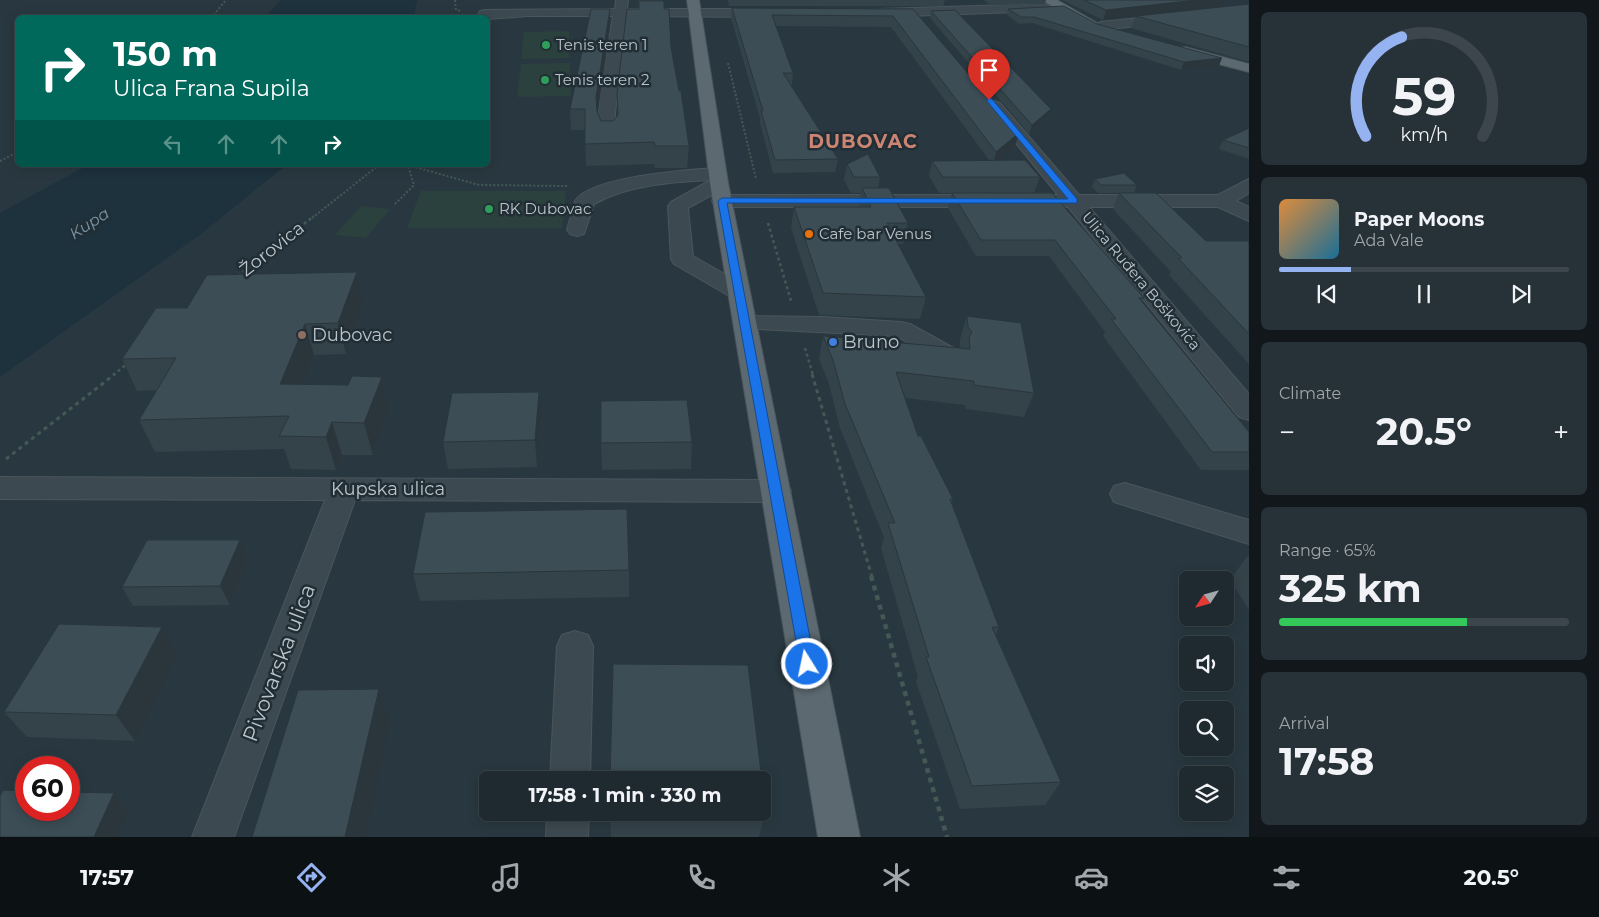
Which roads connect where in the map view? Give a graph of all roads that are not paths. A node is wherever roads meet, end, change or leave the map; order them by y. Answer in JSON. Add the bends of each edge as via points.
{"nodes":[{"id":1,"x":490,"y":0,"type":"edge"},
{"id":2,"x":1048,"y":0,"type":"edge"},
{"id":3,"x":548,"y":6,"type":"edge"},
{"id":4,"x":621,"y":6,"type":"edge"},
{"id":5,"x":1060,"y":8,"type":"junction"},
{"id":6,"x":702,"y":9,"type":"edge"},
{"id":7,"x":786,"y":13,"type":"edge"},
{"id":8,"x":866,"y":13,"type":"edge"},
{"id":9,"x":483,"y":15,"type":"edge"},
{"id":10,"x":490,"y":15,"type":"edge"},
{"id":11,"x":1182,"y":17,"type":"edge"},
{"id":12,"x":1100,"y":26,"type":"junction"},
{"id":13,"x":1134,"y":36,"type":"edge"},
{"id":14,"x":1172,"y":47,"type":"edge"},
{"id":15,"x":1249,"y":68,"type":"edge"},
{"id":16,"x":979,"y":88,"type":"edge"},
{"id":17,"x":607,"y":136,"type":"edge"},
{"id":18,"x":719,"y":186,"type":"junction"},
{"id":19,"x":1249,"y":186,"type":"edge"},
{"id":20,"x":1222,"y":200,"type":"junction"},
{"id":21,"x":1074,"y":201,"type":"junction"},
{"id":22,"x":1249,"y":215,"type":"edge"},
{"id":23,"x":577,"y":230,"type":"dead end"},
{"id":24,"x":739,"y":292,"type":"junction"},
{"id":25,"x":744,"y":323,"type":"junction"},
{"id":26,"x":950,"y":356,"type":"edge"},
{"id":27,"x":1249,"y":411,"type":"edge"},
{"id":28,"x":0,"y":488,"type":"edge"},
{"id":29,"x":344,"y":489,"type":"junction"},
{"id":30,"x":776,"y":491,"type":"junction"},
{"id":31,"x":1125,"y":494,"type":"dead end"},
{"id":32,"x":1249,"y":532,"type":"edge"},
{"id":33,"x":575,"y":646,"type":"dead end"},
{"id":34,"x":570,"y":771,"type":"edge"},
{"id":35,"x":568,"y":821,"type":"edge"},
{"id":36,"x":213,"y":837,"type":"edge"},
{"id":37,"x":567,"y":837,"type":"edge"},
{"id":38,"x":839,"y":837,"type":"edge"}],
"edges":[{"from":1,"to":9,"type":"street"},
{"from":2,"to":5,"type":"main road"},
{"from":3,"to":4,"type":"street"},
{"from":3,"to":10,"type":"street"},
{"from":4,"to":6,"type":"street"},
{"from":4,"to":17,"type":"street"},
{"from":5,"to":8,"type":"street","via":[[922,21]]},
{"from":5,"to":12,"type":"main road"},
{"from":6,"to":7,"type":"street"},
{"from":6,"to":18,"type":"main road"},
{"from":11,"to":12,"type":"street"},
{"from":12,"to":13,"type":"main road"},
{"from":14,"to":15,"type":"main road"},
{"from":16,"to":21,"type":"street","name":"Ulica Ruđera Boškovića"},
{"from":18,"to":21,"type":"street","via":[[762,201]]},
{"from":18,"to":23,"type":"street","via":[[673,176],[596,194],[585,201]]},
{"from":18,"to":24,"type":"main road"},
{"from":18,"to":24,"type":"street","via":[[678,206],[682,260]]},
{"from":19,"to":20,"type":"street"},
{"from":20,"to":21,"type":"street"},
{"from":20,"to":22,"type":"street"},
{"from":21,"to":27,"type":"street","name":"Ulica Ruđera Boškovića"},
{"from":24,"to":25,"type":"main road"},
{"from":25,"to":26,"type":"street","via":[[901,330]]},
{"from":25,"to":30,"type":"main road"},
{"from":28,"to":29,"type":"street","name":"Kupska ulica"},
{"from":29,"to":30,"type":"street","name":"Kupska ulica"},
{"from":29,"to":36,"type":"street","name":"Pivovarska ulica"},
{"from":30,"to":38,"type":"main road"},
{"from":31,"to":32,"type":"street"},
{"from":33,"to":34,"type":"street"},
{"from":35,"to":37,"type":"street"}]}
